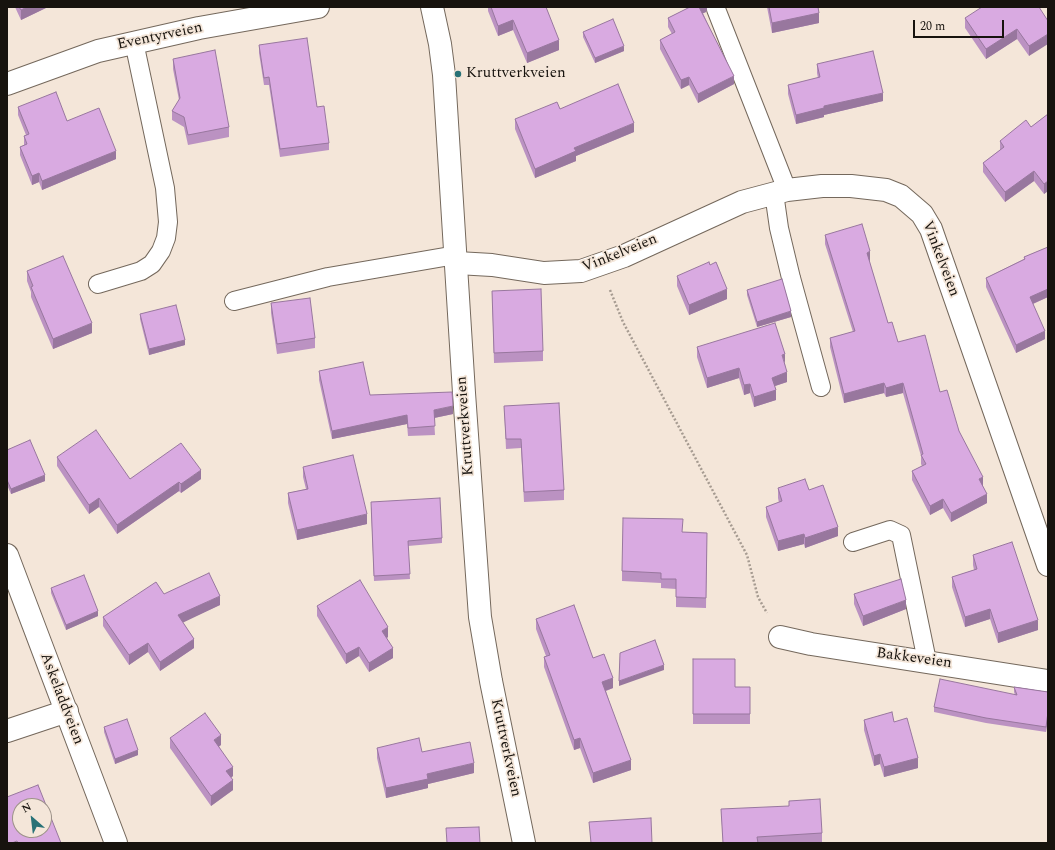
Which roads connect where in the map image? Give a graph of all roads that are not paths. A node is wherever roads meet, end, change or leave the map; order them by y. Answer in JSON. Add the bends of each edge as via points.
{"nodes":[{"id":1,"x":318,"y":7,"type":"edge"},
{"id":2,"x":432,"y":7,"type":"edge"},
{"id":3,"x":716,"y":9,"type":"dead end"},
{"id":4,"x":134,"y":42,"type":"junction"},
{"id":5,"x":7,"y":84,"type":"edge"},
{"id":6,"x":780,"y":192,"type":"junction"},
{"id":7,"x":456,"y":259,"type":"junction"},
{"id":8,"x":98,"y":284,"type":"dead end"},
{"id":9,"x":234,"y":301,"type":"dead end"},
{"id":10,"x":821,"y":387,"type":"dead end"},
{"id":11,"x":853,"y":542,"type":"dead end"},
{"id":12,"x":7,"y":555,"type":"edge"},
{"id":13,"x":1048,"y":564,"type":"edge"},
{"id":14,"x":780,"y":637,"type":"road end"},
{"id":15,"x":927,"y":661,"type":"junction"},
{"id":16,"x":1048,"y":681,"type":"edge"},
{"id":17,"x":67,"y":711,"type":"junction"},
{"id":18,"x":7,"y":731,"type":"edge"},
{"id":19,"x":116,"y":843,"type":"edge"},
{"id":20,"x":524,"y":843,"type":"edge"}],
"edges":[{"from":1,"to":4,"type":"street","name":"Eventyrveien"},
{"from":2,"to":7,"type":"street","name":"Kruttverkveien","via":[[444,75]]},
{"from":3,"to":6,"type":"lane"},
{"from":4,"to":5,"type":"street","name":"Eventyrveien","via":[[67,61]]},
{"from":4,"to":8,"type":"lane","via":[[165,188],[168,222],[166,238],[152,264],[141,271]]},
{"from":6,"to":7,"type":"street","name":"Vinkelveien","via":[[729,208],[581,271],[544,273]]},
{"from":6,"to":10,"type":"lane","via":[[791,278]]},
{"from":6,"to":13,"type":"street","name":"Vinkelveien","via":[[844,186],[886,190],[901,196],[922,214],[937,246]]},
{"from":7,"to":9,"type":"lane","via":[[328,277]]},
{"from":7,"to":20,"type":"street","name":"Kruttverkveien","via":[[480,618]]},
{"from":11,"to":15,"type":"lane","via":[[890,530],[901,535]]},
{"from":12,"to":17,"type":"street","name":"Askeladdveien"},
{"from":14,"to":15,"type":"street","name":"Bakkeveien"},
{"from":15,"to":16,"type":"street","name":"Bakkeveien"},
{"from":17,"to":18,"type":"street"},
{"from":17,"to":19,"type":"street","name":"Askeladdveien"}]}
